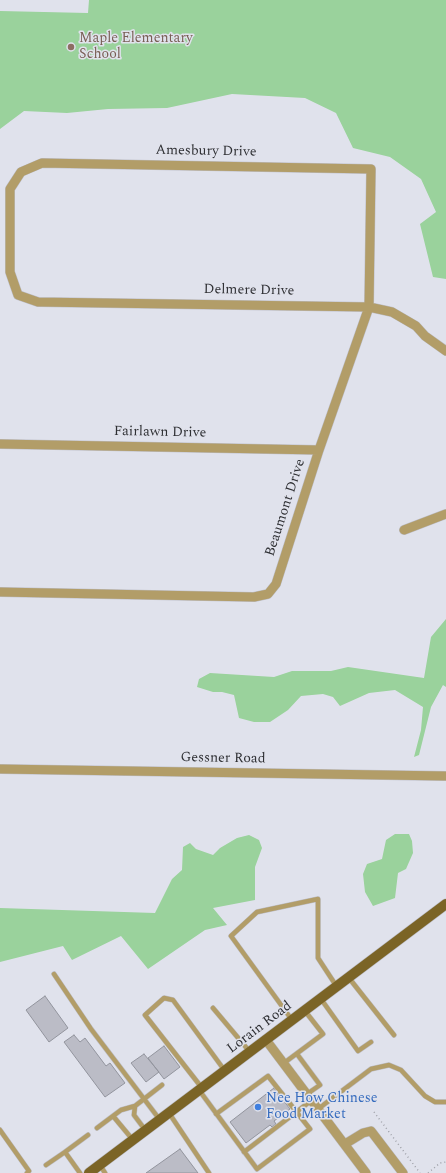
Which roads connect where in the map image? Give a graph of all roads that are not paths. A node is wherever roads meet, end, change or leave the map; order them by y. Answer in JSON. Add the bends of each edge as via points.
{"nodes":[{"id":1,"x":42,"y":163,"type":"joint"},
{"id":2,"x":371,"y":169,"type":"joint"},
{"id":3,"x":369,"y":307,"type":"junction"},
{"id":4,"x":446,"y":351,"type":"edge"},
{"id":5,"x":0,"y":444,"type":"edge"},
{"id":6,"x":319,"y":450,"type":"junction"},
{"id":7,"x":446,"y":514,"type":"edge"},
{"id":8,"x":404,"y":530,"type":"dead end"},
{"id":9,"x":0,"y":592,"type":"edge"},
{"id":10,"x":0,"y":769,"type":"edge"},
{"id":11,"x":446,"y":776,"type":"edge"},
{"id":12,"x":446,"y":904,"type":"edge"},
{"id":13,"x":54,"y":974,"type":"dead end"},
{"id":14,"x":349,"y":978,"type":"junction"},
{"id":15,"x":337,"y":987,"type":"junction"},
{"id":16,"x":320,"y":1000,"type":"junction"},
{"id":17,"x":213,"y":1008,"type":"dead end"},
{"id":18,"x":305,"y":1011,"type":"junction"},
{"id":19,"x":292,"y":1020,"type":"junction"},
{"id":20,"x":394,"y":1035,"type":"dead end"},
{"id":21,"x":266,"y":1040,"type":"junction"},
{"id":22,"x":371,"y":1042,"type":"dead end"},
{"id":23,"x":250,"y":1052,"type":"junction"},
{"id":24,"x":297,"y":1054,"type":"junction"},
{"id":25,"x":284,"y":1063,"type":"junction"},
{"id":26,"x":225,"y":1071,"type":"junction"},
{"id":27,"x":162,"y":1085,"type":"dead end"},
{"id":28,"x":200,"y":1089,"type":"junction"},
{"id":29,"x":309,"y":1097,"type":"junction"},
{"id":30,"x":144,"y":1099,"type":"junction"},
{"id":31,"x":446,"y":1102,"type":"edge"},
{"id":32,"x":135,"y":1106,"type":"junction"},
{"id":33,"x":318,"y":1109,"type":"junction"},
{"id":34,"x":169,"y":1113,"type":"junction"},
{"id":35,"x":297,"y":1113,"type":"junction"},
{"id":36,"x":216,"y":1114,"type":"junction"},
{"id":37,"x":113,"y":1116,"type":"junction"},
{"id":38,"x":160,"y":1120,"type":"junction"},
{"id":39,"x":97,"y":1128,"type":"dead end"},
{"id":40,"x":0,"y":1130,"type":"edge"},
{"id":41,"x":146,"y":1131,"type":"junction"},
{"id":42,"x":88,"y":1136,"type":"dead end"},
{"id":43,"x":133,"y":1140,"type":"junction"},
{"id":44,"x":345,"y":1144,"type":"junction"},
{"id":45,"x":65,"y":1152,"type":"junction"},
{"id":46,"x":244,"y":1152,"type":"junction"},
{"id":47,"x":46,"y":1166,"type":"dead end"},
{"id":48,"x":102,"y":1169,"type":"edge"},
{"id":49,"x":28,"y":1172,"type":"edge"},
{"id":50,"x":80,"y":1173,"type":"edge"},
{"id":51,"x":89,"y":1173,"type":"edge"},
{"id":52,"x":209,"y":1173,"type":"edge"},
{"id":53,"x":366,"y":1173,"type":"edge"},
{"id":54,"x":403,"y":1173,"type":"edge"}],
"edges":[{"from":1,"to":2,"type":"street","name":"Amesbury Drive"},
{"from":1,"to":3,"type":"street","name":"Delmere Drive","via":[[21,172],[10,189],[10,272],[18,295],[38,302]]},
{"from":2,"to":3,"type":"street","name":"Beaumont Drive"},
{"from":3,"to":4,"type":"street","name":"Delmere Drive","via":[[392,312],[416,326]]},
{"from":3,"to":6,"type":"street","name":"Beaumont Drive"},
{"from":5,"to":6,"type":"street","name":"Fairlawn Drive"},
{"from":6,"to":9,"type":"street","name":"Beaumont Drive","via":[[276,584],[268,594],[254,597]]},
{"from":7,"to":8,"type":"street"},
{"from":10,"to":11,"type":"street","name":"Gessner Road"},
{"from":12,"to":14,"type":"main road","name":"Lorain Road"},
{"from":13,"to":30,"type":"lane","via":[[91,1029]]},
{"from":14,"to":15,"type":"main road","name":"Lorain Road"},
{"from":14,"to":20,"type":"lane"},
{"from":15,"to":16,"type":"main road","name":"Lorain Road"},
{"from":15,"to":19,"type":"lane","via":[[318,958],[318,899],[257,912],[231,936]]},
{"from":16,"to":18,"type":"main road","name":"Lorain Road"},
{"from":16,"to":22,"type":"lane","via":[[358,1051]]},
{"from":17,"to":23,"type":"lane"},
{"from":18,"to":19,"type":"main road","name":"Lorain Road"},
{"from":18,"to":24,"type":"lane","via":[[323,1034]]},
{"from":19,"to":21,"type":"main road","name":"Lorain Road"},
{"from":21,"to":23,"type":"main road","name":"Lorain Road"},
{"from":21,"to":25,"type":"street"},
{"from":23,"to":26,"type":"main road","name":"Lorain Road"},
{"from":24,"to":25,"type":"lane"},
{"from":24,"to":29,"type":"lane","via":[[320,1084]]},
{"from":25,"to":29,"type":"street"},
{"from":26,"to":28,"type":"main road","name":"Lorain Road"},
{"from":26,"to":28,"type":"lane","via":[[172,1000],[164,998],[145,1015]]},
{"from":27,"to":30,"type":"lane"},
{"from":28,"to":34,"type":"main road","name":"Lorain Road"},
{"from":28,"to":36,"type":"lane"},
{"from":29,"to":33,"type":"street"},
{"from":29,"to":35,"type":"lane"},
{"from":30,"to":32,"type":"lane"},
{"from":30,"to":38,"type":"lane"},
{"from":31,"to":33,"type":"lane","via":[[435,1102],[425,1096],[401,1070],[389,1065],[371,1069]]},
{"from":32,"to":37,"type":"lane"},
{"from":32,"to":41,"type":"lane","via":[[134,1115]]},
{"from":33,"to":44,"type":"street"},
{"from":34,"to":38,"type":"main road","name":"Lorain Road"},
{"from":34,"to":52,"type":"lane"},
{"from":35,"to":36,"type":"lane","via":[[268,1076]]},
{"from":35,"to":46,"type":"lane"},
{"from":35,"to":46,"type":"lane","via":[[310,1129],[257,1170]]},
{"from":36,"to":46,"type":"lane"},
{"from":37,"to":39,"type":"lane"},
{"from":37,"to":43,"type":"lane"},
{"from":38,"to":41,"type":"main road","name":"Lorain Road"},
{"from":40,"to":49,"type":"lane"},
{"from":41,"to":43,"type":"main road","name":"Lorain Road"},
{"from":42,"to":45,"type":"lane"},
{"from":43,"to":48,"type":"main road","name":"Lorain Road"},
{"from":44,"to":53,"type":"street"},
{"from":44,"to":54,"type":"street","via":[[363,1133],[372,1132]]},
{"from":45,"to":47,"type":"lane"},
{"from":45,"to":50,"type":"lane"},
{"from":48,"to":51,"type":"main road","name":"Lorain Road"}]}
